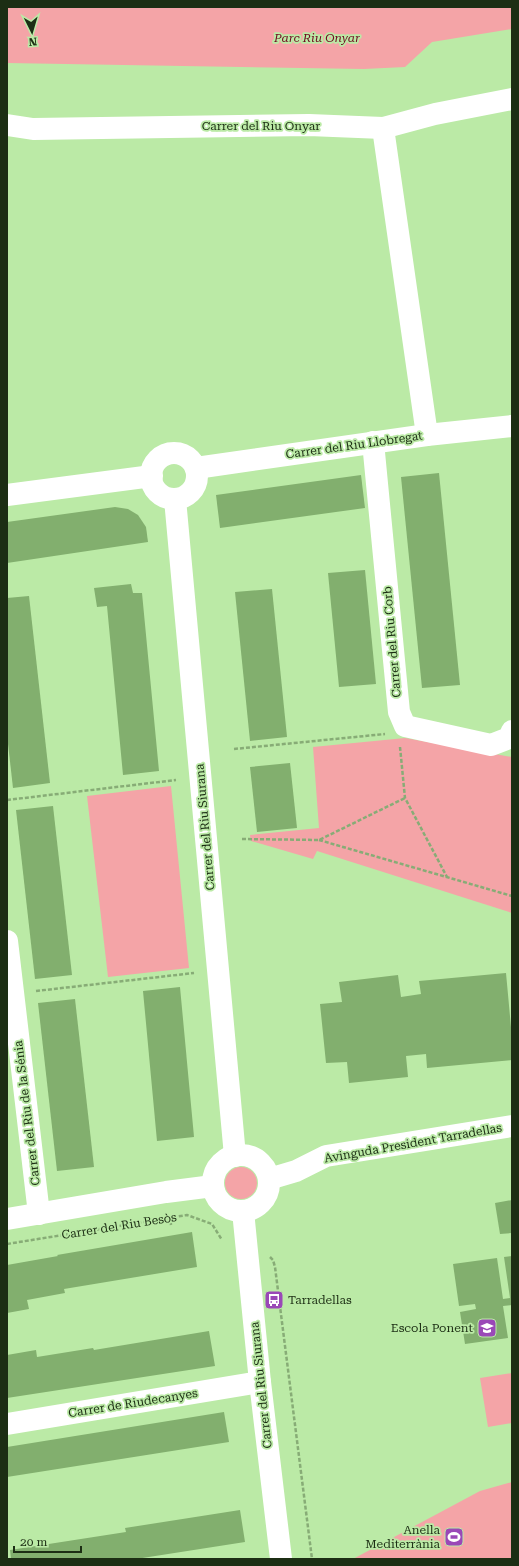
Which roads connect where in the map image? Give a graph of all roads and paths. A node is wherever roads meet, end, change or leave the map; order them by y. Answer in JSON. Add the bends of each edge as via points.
{"nodes":[{"id":1,"x":512,"y":99,"type":"edge"},
{"id":2,"x":7,"y":125,"type":"edge"},
{"id":3,"x":383,"y":128,"type":"junction"},
{"id":4,"x":512,"y":426,"type":"edge"},
{"id":5,"x":427,"y":435,"type":"junction"},
{"id":6,"x":373,"y":442,"type":"junction"},
{"id":7,"x":196,"y":468,"type":"junction"},
{"id":8,"x":152,"y":476,"type":"junction"},
{"id":9,"x":7,"y":495,"type":"edge"},
{"id":10,"x":175,"y":499,"type":"junction"},
{"id":11,"x":512,"y":731,"type":"edge"},
{"id":12,"x":390,"y":734,"type":"dead end"},
{"id":13,"x":399,"y":740,"type":"dead end"},
{"id":14,"x":234,"y":749,"type":"dead end"},
{"id":15,"x":176,"y":780,"type":"dead end"},
{"id":16,"x":404,"y":798,"type":"junction"},
{"id":17,"x":7,"y":800,"type":"edge"},
{"id":18,"x":242,"y":838,"type":"dead end"},
{"id":19,"x":319,"y":840,"type":"junction"},
{"id":20,"x":447,"y":877,"type":"junction"},
{"id":21,"x":512,"y":896,"type":"edge"},
{"id":22,"x":7,"y":941,"type":"edge"},
{"id":23,"x":194,"y":973,"type":"dead end"},
{"id":24,"x":13,"y":994,"type":"junction"},
{"id":25,"x":512,"y":1126,"type":"edge"},
{"id":26,"x":235,"y":1156,"type":"junction"},
{"id":27,"x":270,"y":1179,"type":"junction"},
{"id":28,"x":213,"y":1186,"type":"junction"},
{"id":29,"x":243,"y":1212,"type":"junction"},
{"id":30,"x":169,"y":1213,"type":"dead end"},
{"id":31,"x":39,"y":1214,"type":"junction"},
{"id":32,"x":170,"y":1217,"type":"junction"},
{"id":33,"x":7,"y":1219,"type":"edge"},
{"id":34,"x":171,"y":1225,"type":"dead end"},
{"id":35,"x":223,"y":1242,"type":"dead end"},
{"id":36,"x":7,"y":1244,"type":"edge"},
{"id":37,"x":268,"y":1255,"type":"dead end"},
{"id":38,"x":260,"y":1382,"type":"junction"},
{"id":39,"x":7,"y":1424,"type":"edge"},
{"id":40,"x":281,"y":1559,"type":"edge"},
{"id":41,"x":312,"y":1559,"type":"edge"}],
"edges":[{"from":1,"to":3,"type":"street","name":"Carrer del Riu Onyar","via":[[435,114]]},
{"from":2,"to":3,"type":"street","name":"Carrer del Riu Onyar","via":[[33,129],[309,126]]},
{"from":3,"to":5,"type":"street"},
{"from":4,"to":5,"type":"street","name":"Carrer del Riu Llobregat"},
{"from":5,"to":6,"type":"street","name":"Carrer del Riu Llobregat"},
{"from":6,"to":7,"type":"street","name":"Carrer del Riu Llobregat"},
{"from":6,"to":11,"type":"street","name":"Carrer del Riu Corb","via":[[399,712],[405,726],[491,745],[509,738]]},
{"from":7,"to":8,"type":"street","via":[[191,460],[175,453],[158,460],[153,467]]},
{"from":7,"to":10,"type":"street","via":[[196,483],[193,489]]},
{"from":8,"to":9,"type":"street"},
{"from":8,"to":10,"type":"street","via":[[153,485],[159,492]]},
{"from":10,"to":26,"type":"street","name":"Carrer del Riu Siurana"},
{"from":12,"to":14,"type":"path"},
{"from":13,"to":16,"type":"path"},
{"from":15,"to":17,"type":"path"},
{"from":16,"to":19,"type":"path"},
{"from":16,"to":20,"type":"path"},
{"from":18,"to":19,"type":"path"},
{"from":19,"to":20,"type":"path"},
{"from":20,"to":21,"type":"path"},
{"from":22,"to":24,"type":"street","name":"Carrer del Riu de la Sénia"},
{"from":23,"to":24,"type":"path"},
{"from":24,"to":31,"type":"street","name":"Carrer del Riu de la Sénia"},
{"from":25,"to":27,"type":"street","name":"Avinguda President Tarradellas","via":[[326,1156],[296,1171]]},
{"from":26,"to":27,"type":"street","via":[[247,1155],[255,1158]]},
{"from":26,"to":28,"type":"street","via":[[221,1163],[216,1170]]},
{"from":27,"to":29,"type":"street","via":[[266,1198],[260,1205]]},
{"from":28,"to":29,"type":"street","via":[[217,1198],[223,1205]]},
{"from":28,"to":31,"type":"street","name":"Carrer del Riu Besòs"},
{"from":29,"to":38,"type":"street","name":"Carrer del Riu Siurana"},
{"from":30,"to":32,"type":"path"},
{"from":31,"to":33,"type":"street","name":"Carrer del Riu Besòs"},
{"from":32,"to":34,"type":"path"},
{"from":32,"to":35,"type":"path","name":"Carrer del Riu Besòs","via":[[187,1214],[212,1224]]},
{"from":32,"to":36,"type":"path","name":"Carrer del Riu Besòs"},
{"from":37,"to":41,"type":"path","via":[[275,1267]]},
{"from":38,"to":39,"type":"street","name":"Carrer de Riudecanyes"},
{"from":38,"to":40,"type":"street","name":"Carrer del Riu Siurana"}]}
